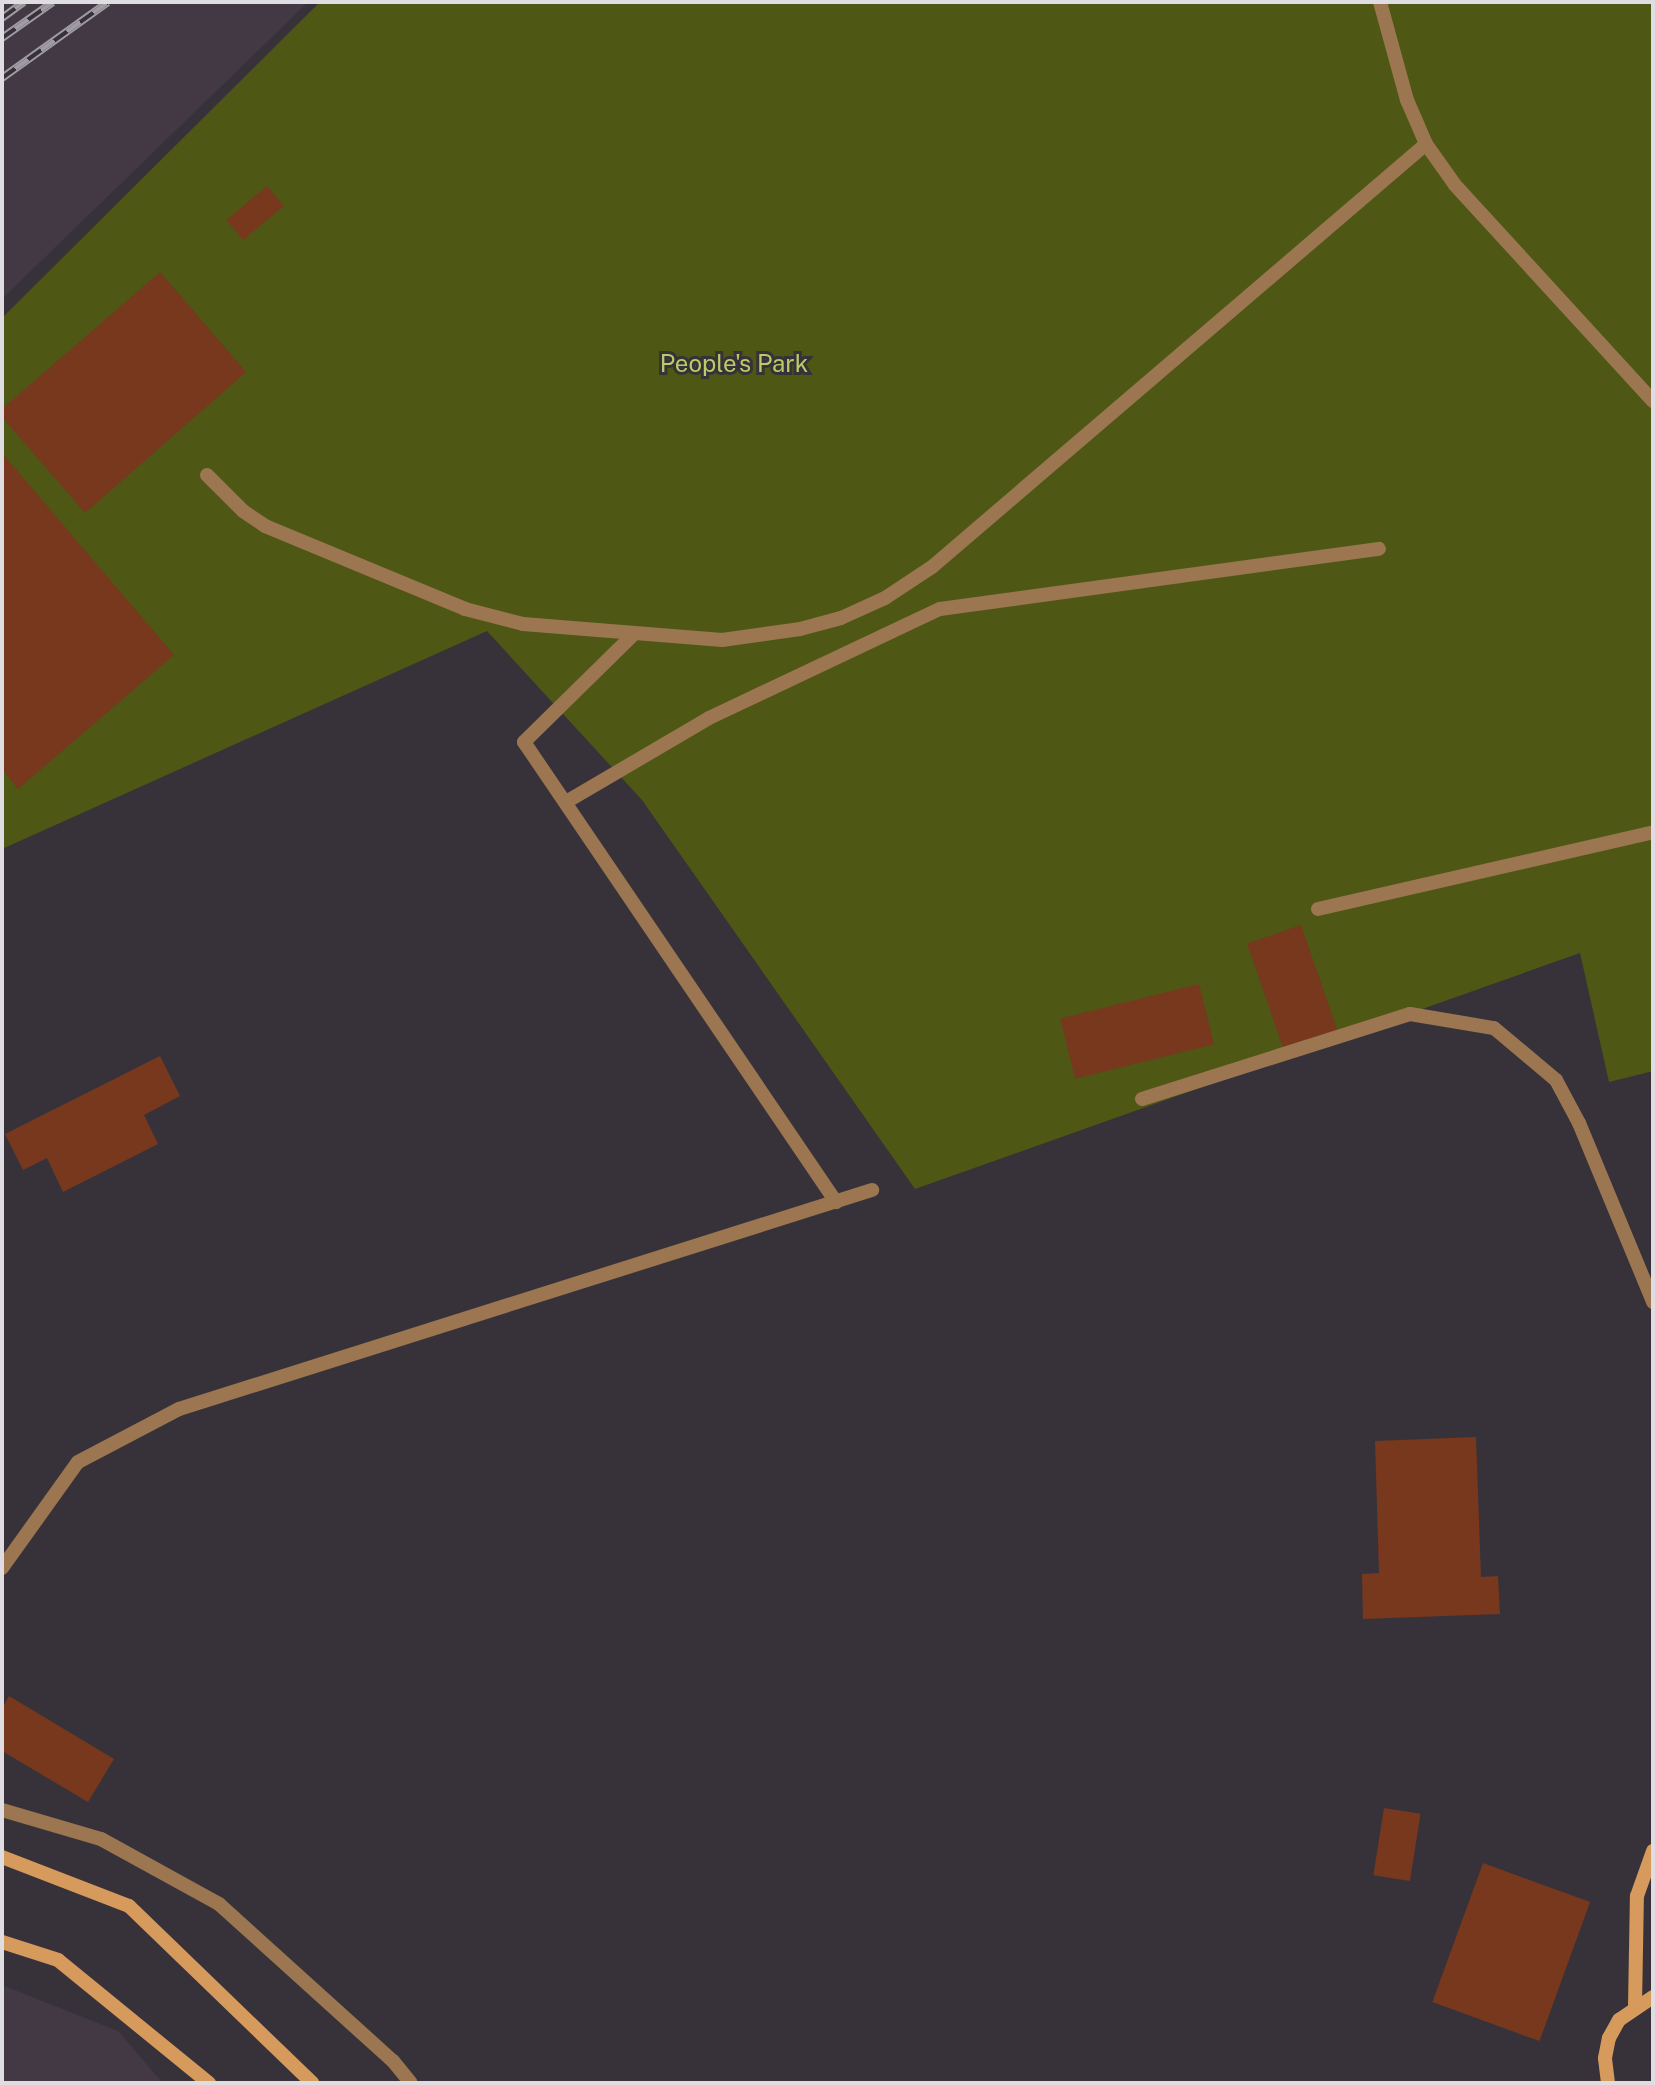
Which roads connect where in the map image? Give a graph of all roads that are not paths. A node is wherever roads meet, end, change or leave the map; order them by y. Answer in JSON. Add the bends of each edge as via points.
{"nodes":[{"id":1,"x":1380,"y":2,"type":"edge"},
{"id":2,"x":1426,"y":145,"type":"junction"},
{"id":3,"x":1653,"y":401,"type":"edge"},
{"id":4,"x":207,"y":475,"type":"dead end"},
{"id":5,"x":1379,"y":549,"type":"dead end"},
{"id":6,"x":633,"y":635,"type":"junction"},
{"id":7,"x":566,"y":802,"type":"junction"},
{"id":8,"x":1653,"y":832,"type":"edge"},
{"id":9,"x":1318,"y":909,"type":"dead end"},
{"id":10,"x":1142,"y":1099,"type":"dead end"},
{"id":11,"x":872,"y":1190,"type":"dead end"},
{"id":12,"x":836,"y":1202,"type":"junction"},
{"id":13,"x":1653,"y":1302,"type":"edge"},
{"id":14,"x":2,"y":1568,"type":"edge"},
{"id":15,"x":2,"y":1810,"type":"edge"},
{"id":16,"x":1653,"y":1851,"type":"edge"},
{"id":17,"x":2,"y":1857,"type":"edge"},
{"id":18,"x":2,"y":1942,"type":"edge"},
{"id":19,"x":1653,"y":1997,"type":"edge"},
{"id":20,"x":1635,"y":2006,"type":"junction"},
{"id":21,"x":1606,"y":2082,"type":"edge"},
{"id":22,"x":209,"y":2083,"type":"edge"},
{"id":23,"x":312,"y":2083,"type":"edge"},
{"id":24,"x":411,"y":2083,"type":"edge"}],
"edges":[{"from":1,"to":2,"type":"street","via":[[1407,100]]},
{"from":2,"to":3,"type":"street","via":[[1455,185]]},
{"from":2,"to":6,"type":"street","via":[[1350,205],[1262,287],[991,519],[885,598],[841,618],[800,629],[722,640]]},
{"from":4,"to":6,"type":"street","via":[[265,526],[465,609],[523,624]]},
{"from":5,"to":7,"type":"street","via":[[940,610],[709,718]]},
{"from":6,"to":7,"type":"street","via":[[524,743]]},
{"from":7,"to":12,"type":"street"},
{"from":8,"to":9,"type":"street"},
{"from":10,"to":13,"type":"street","via":[[1410,1014],[1494,1028],[1556,1080],[1579,1123]]},
{"from":11,"to":12,"type":"street"},
{"from":12,"to":14,"type":"street","via":[[179,1409],[78,1462]]},
{"from":15,"to":24,"type":"street","via":[[101,1839],[219,1904]]},
{"from":16,"to":20,"type":"main road","via":[[1637,1896]]},
{"from":17,"to":23,"type":"main road","via":[[129,1906]]},
{"from":18,"to":22,"type":"main road","via":[[58,1960]]},
{"from":19,"to":20,"type":"main road"},
{"from":20,"to":21,"type":"main road","via":[[1609,2038]]}]}
